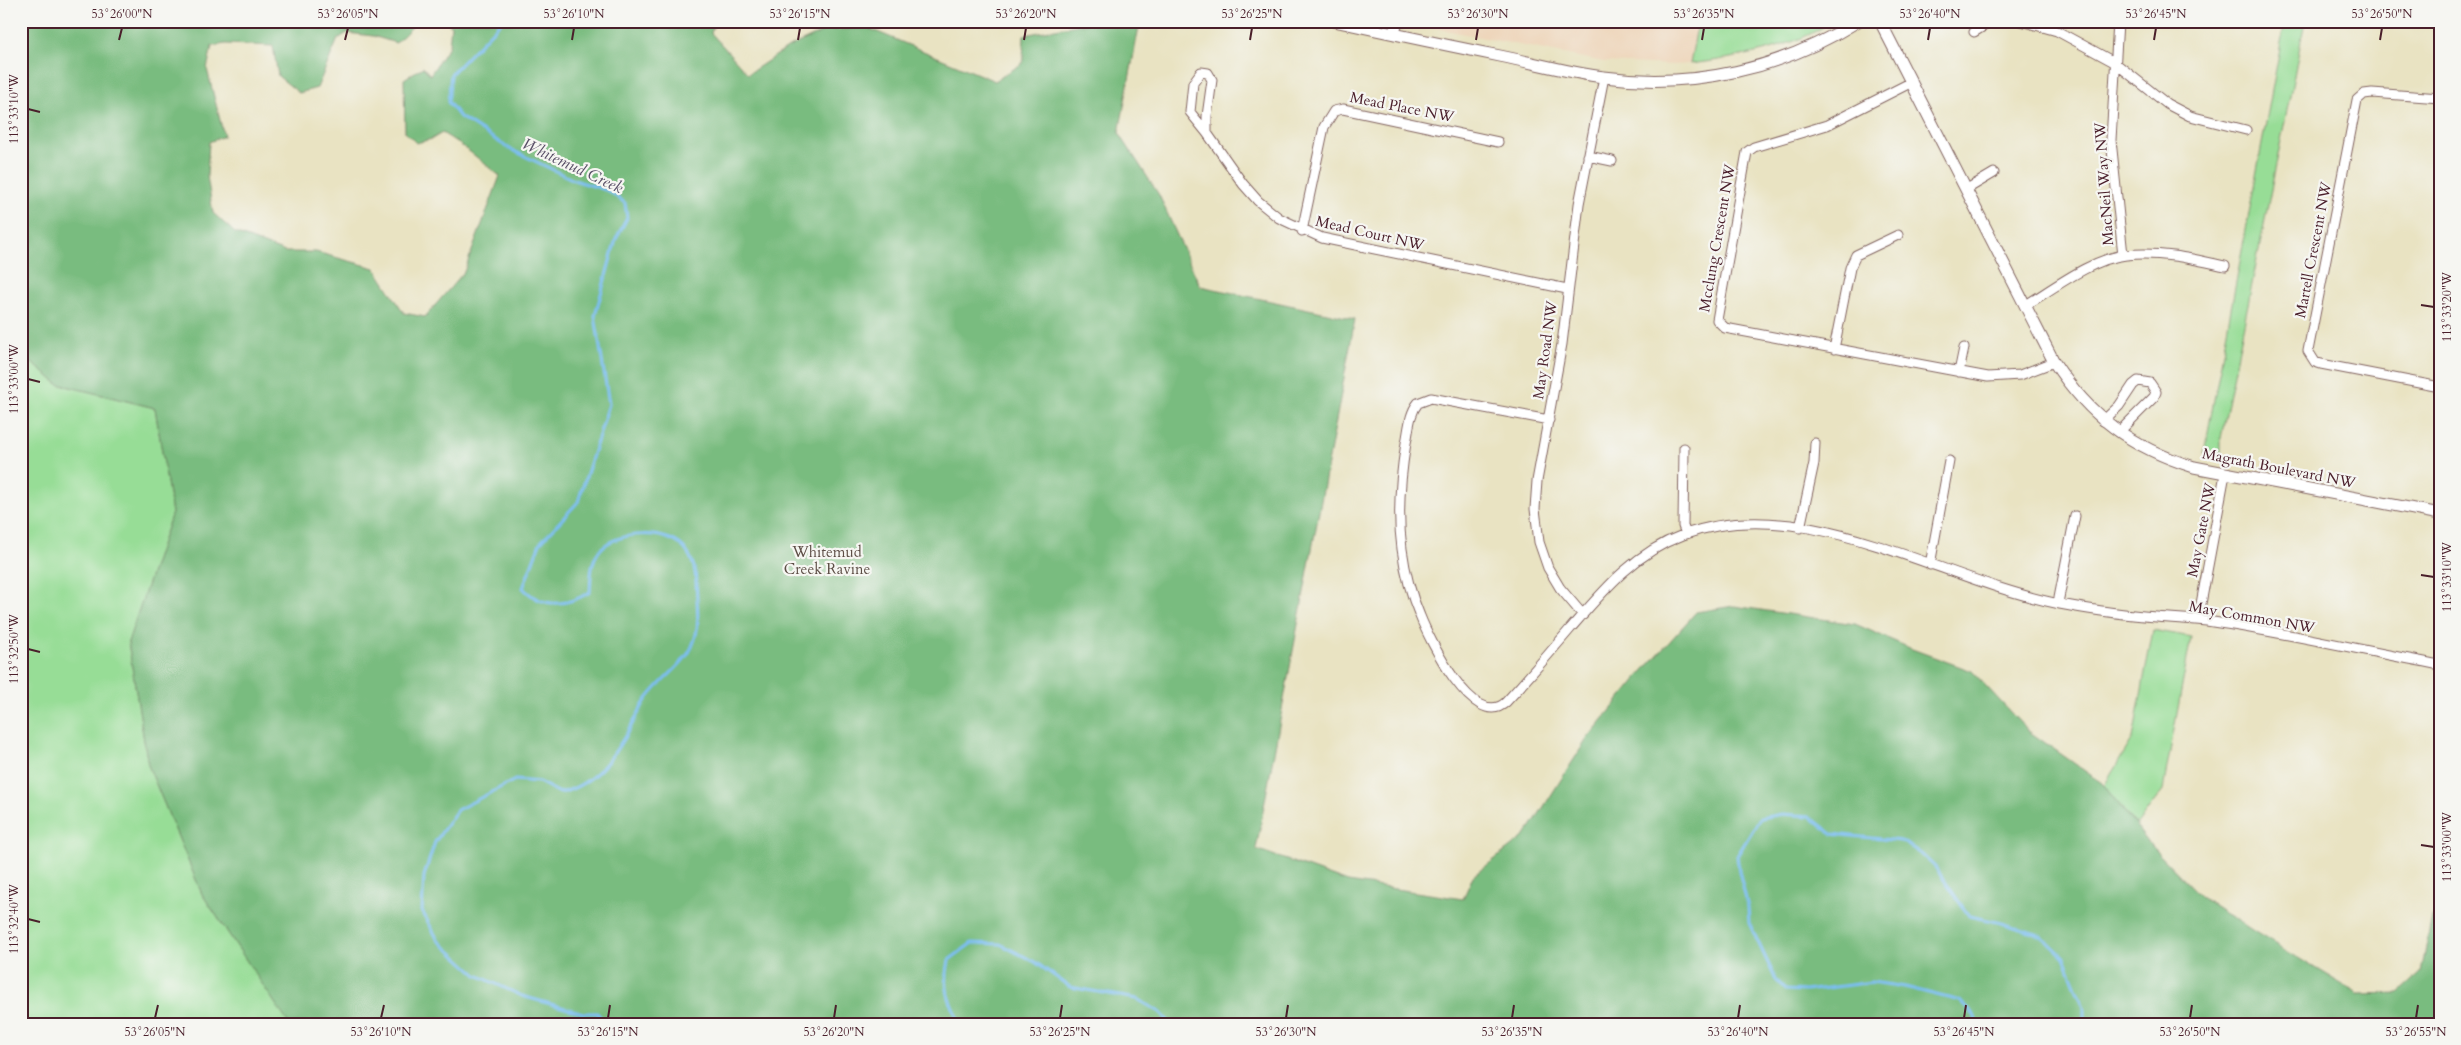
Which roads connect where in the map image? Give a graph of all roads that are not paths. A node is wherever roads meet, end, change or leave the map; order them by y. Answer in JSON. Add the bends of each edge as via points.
{"nodes":[{"id":1,"x":1334,"y":21,"type":"edge"},
{"id":2,"x":1397,"y":21,"type":"edge"},
{"id":3,"x":1858,"y":21,"type":"edge"},
{"id":4,"x":1880,"y":21,"type":"edge"},
{"id":5,"x":1992,"y":21,"type":"edge"},
{"id":6,"x":2021,"y":21,"type":"edge"},
{"id":7,"x":2118,"y":21,"type":"edge"},
{"id":8,"x":1974,"y":32,"type":"dead end"},
{"id":9,"x":1394,"y":34,"type":"junction"},
{"id":10,"x":2114,"y":62,"type":"junction"},
{"id":11,"x":1604,"y":77,"type":"junction"},
{"id":12,"x":1912,"y":82,"type":"junction"},
{"id":13,"x":2440,"y":98,"type":"edge"},
{"id":14,"x":2246,"y":130,"type":"dead end"},
{"id":15,"x":1207,"y":133,"type":"junction"},
{"id":16,"x":1498,"y":142,"type":"dead end"},
{"id":17,"x":1588,"y":156,"type":"junction"},
{"id":18,"x":1612,"y":161,"type":"dead end"},
{"id":19,"x":1994,"y":173,"type":"dead end"},
{"id":20,"x":1967,"y":189,"type":"junction"},
{"id":21,"x":1302,"y":231,"type":"junction"},
{"id":22,"x":1898,"y":235,"type":"dead end"},
{"id":23,"x":2124,"y":255,"type":"junction"},
{"id":24,"x":2225,"y":266,"type":"dead end"},
{"id":25,"x":1568,"y":290,"type":"junction"},
{"id":26,"x":2026,"y":305,"type":"junction"},
{"id":27,"x":1964,"y":348,"type":"dead end"},
{"id":28,"x":1834,"y":349,"type":"junction"},
{"id":29,"x":2054,"y":362,"type":"junction"},
{"id":30,"x":1959,"y":372,"type":"junction"},
{"id":31,"x":2440,"y":387,"type":"edge"},
{"id":32,"x":1549,"y":420,"type":"junction"},
{"id":33,"x":2103,"y":421,"type":"junction"},
{"id":34,"x":2119,"y":432,"type":"junction"},
{"id":35,"x":1815,"y":443,"type":"dead end"},
{"id":36,"x":1684,"y":448,"type":"dead end"},
{"id":37,"x":1949,"y":461,"type":"dead end"},
{"id":38,"x":2225,"y":474,"type":"junction"},
{"id":39,"x":2440,"y":514,"type":"edge"},
{"id":40,"x":2075,"y":516,"type":"dead end"},
{"id":41,"x":1800,"y":528,"type":"junction"},
{"id":42,"x":1686,"y":534,"type":"junction"},
{"id":43,"x":1930,"y":565,"type":"junction"},
{"id":44,"x":2058,"y":604,"type":"junction"},
{"id":45,"x":1583,"y":615,"type":"junction"},
{"id":46,"x":2198,"y":620,"type":"junction"},
{"id":47,"x":2440,"y":665,"type":"edge"}],
"edges":[{"from":1,"to":9,"type":"street"},
{"from":2,"to":9,"type":"street"},
{"from":3,"to":11,"type":"street","via":[[1807,50],[1742,71],[1676,80]]},
{"from":4,"to":12,"type":"street","name":"Magrath Boulevard NW"},
{"from":5,"to":8,"type":"street"},
{"from":6,"to":10,"type":"street","via":[[2057,32]]},
{"from":7,"to":10,"type":"street","name":"MacNeil Way NW"},
{"from":9,"to":11,"type":"street"},
{"from":10,"to":14,"type":"street","via":[[2167,104],[2190,116]]},
{"from":10,"to":23,"type":"street","name":"MacNeil Way NW","via":[[2111,140]]},
{"from":11,"to":17,"type":"street","name":"May Road NW"},
{"from":12,"to":20,"type":"street","name":"Magrath Boulevard NW"},
{"from":12,"to":28,"type":"street","name":"Mcclung Crescent NW","via":[[1826,125],[1754,147],[1745,158],[1717,320],[1725,328]]},
{"from":13,"to":31,"type":"street","name":"Martell Crescent NW","via":[[2372,93],[2357,100],[2308,352],[2315,362],[2321,364]]},
{"from":15,"to":15,"type":"street","name":"Mead Court NW","via":[[1212,80],[1208,73],[1200,72],[1193,82],[1190,112]]},
{"from":15,"to":21,"type":"street","name":"Mead Court NW","via":[[1258,201]]},
{"from":16,"to":21,"type":"street","name":"Mead Place NW","via":[[1343,109],[1334,111],[1324,127]]},
{"from":17,"to":18,"type":"street"},
{"from":17,"to":25,"type":"street","name":"May Road NW"},
{"from":19,"to":20,"type":"street"},
{"from":20,"to":26,"type":"street","name":"Magrath Boulevard NW"},
{"from":21,"to":25,"type":"street","name":"Mead Court NW","via":[[1322,238]]},
{"from":22,"to":28,"type":"street","via":[[1856,255],[1850,268]]},
{"from":23,"to":24,"type":"street","name":"MacNeil Way NW","via":[[2173,256]]},
{"from":23,"to":26,"type":"street","name":"MacNeil Way NW","via":[[2084,270]]},
{"from":25,"to":32,"type":"street","name":"May Road NW"},
{"from":26,"to":29,"type":"street","name":"Magrath Boulevard NW"},
{"from":27,"to":30,"type":"street"},
{"from":28,"to":30,"type":"street","name":"Mcclung Crescent NW"},
{"from":29,"to":30,"type":"street","name":"Mcclung Crescent NW","via":[[2031,373],[2010,377]]},
{"from":29,"to":33,"type":"street","name":"Magrath Boulevard NW","via":[[2080,398]]},
{"from":32,"to":45,"type":"street","name":"May Road NW","via":[[1535,494],[1537,533],[1554,579]]},
{"from":32,"to":45,"type":"street","name":"May Common NW","via":[[1435,398],[1418,403],[1411,417],[1400,479],[1399,518],[1403,555],[1413,597],[1436,651],[1464,690],[1483,708],[1495,708],[1506,702]]},
{"from":33,"to":34,"type":"street","name":"Magrath Boulevard NW"},
{"from":33,"to":34,"type":"street","via":[[2119,406],[2132,385],[2138,381],[2150,383],[2156,392],[2154,397]]},
{"from":34,"to":38,"type":"street","name":"Magrath Boulevard NW","via":[[2157,454],[2194,468]]},
{"from":35,"to":41,"type":"street"},
{"from":36,"to":42,"type":"street","via":[[1683,526]]},
{"from":37,"to":43,"type":"street"},
{"from":38,"to":39,"type":"street","name":"Magrath Boulevard NW"},
{"from":38,"to":46,"type":"street","name":"May Gate NW"},
{"from":40,"to":44,"type":"street"},
{"from":41,"to":42,"type":"street","name":"May Common NW","via":[[1749,522],[1718,525]]},
{"from":41,"to":43,"type":"street","name":"May Common NW","via":[[1861,541]]},
{"from":42,"to":45,"type":"street","name":"May Common NW","via":[[1662,544],[1628,567]]},
{"from":43,"to":44,"type":"street","name":"May Common NW","via":[[2010,592]]},
{"from":44,"to":46,"type":"street","name":"May Common NW"},
{"from":46,"to":47,"type":"street","name":"May Common NW"}]}
